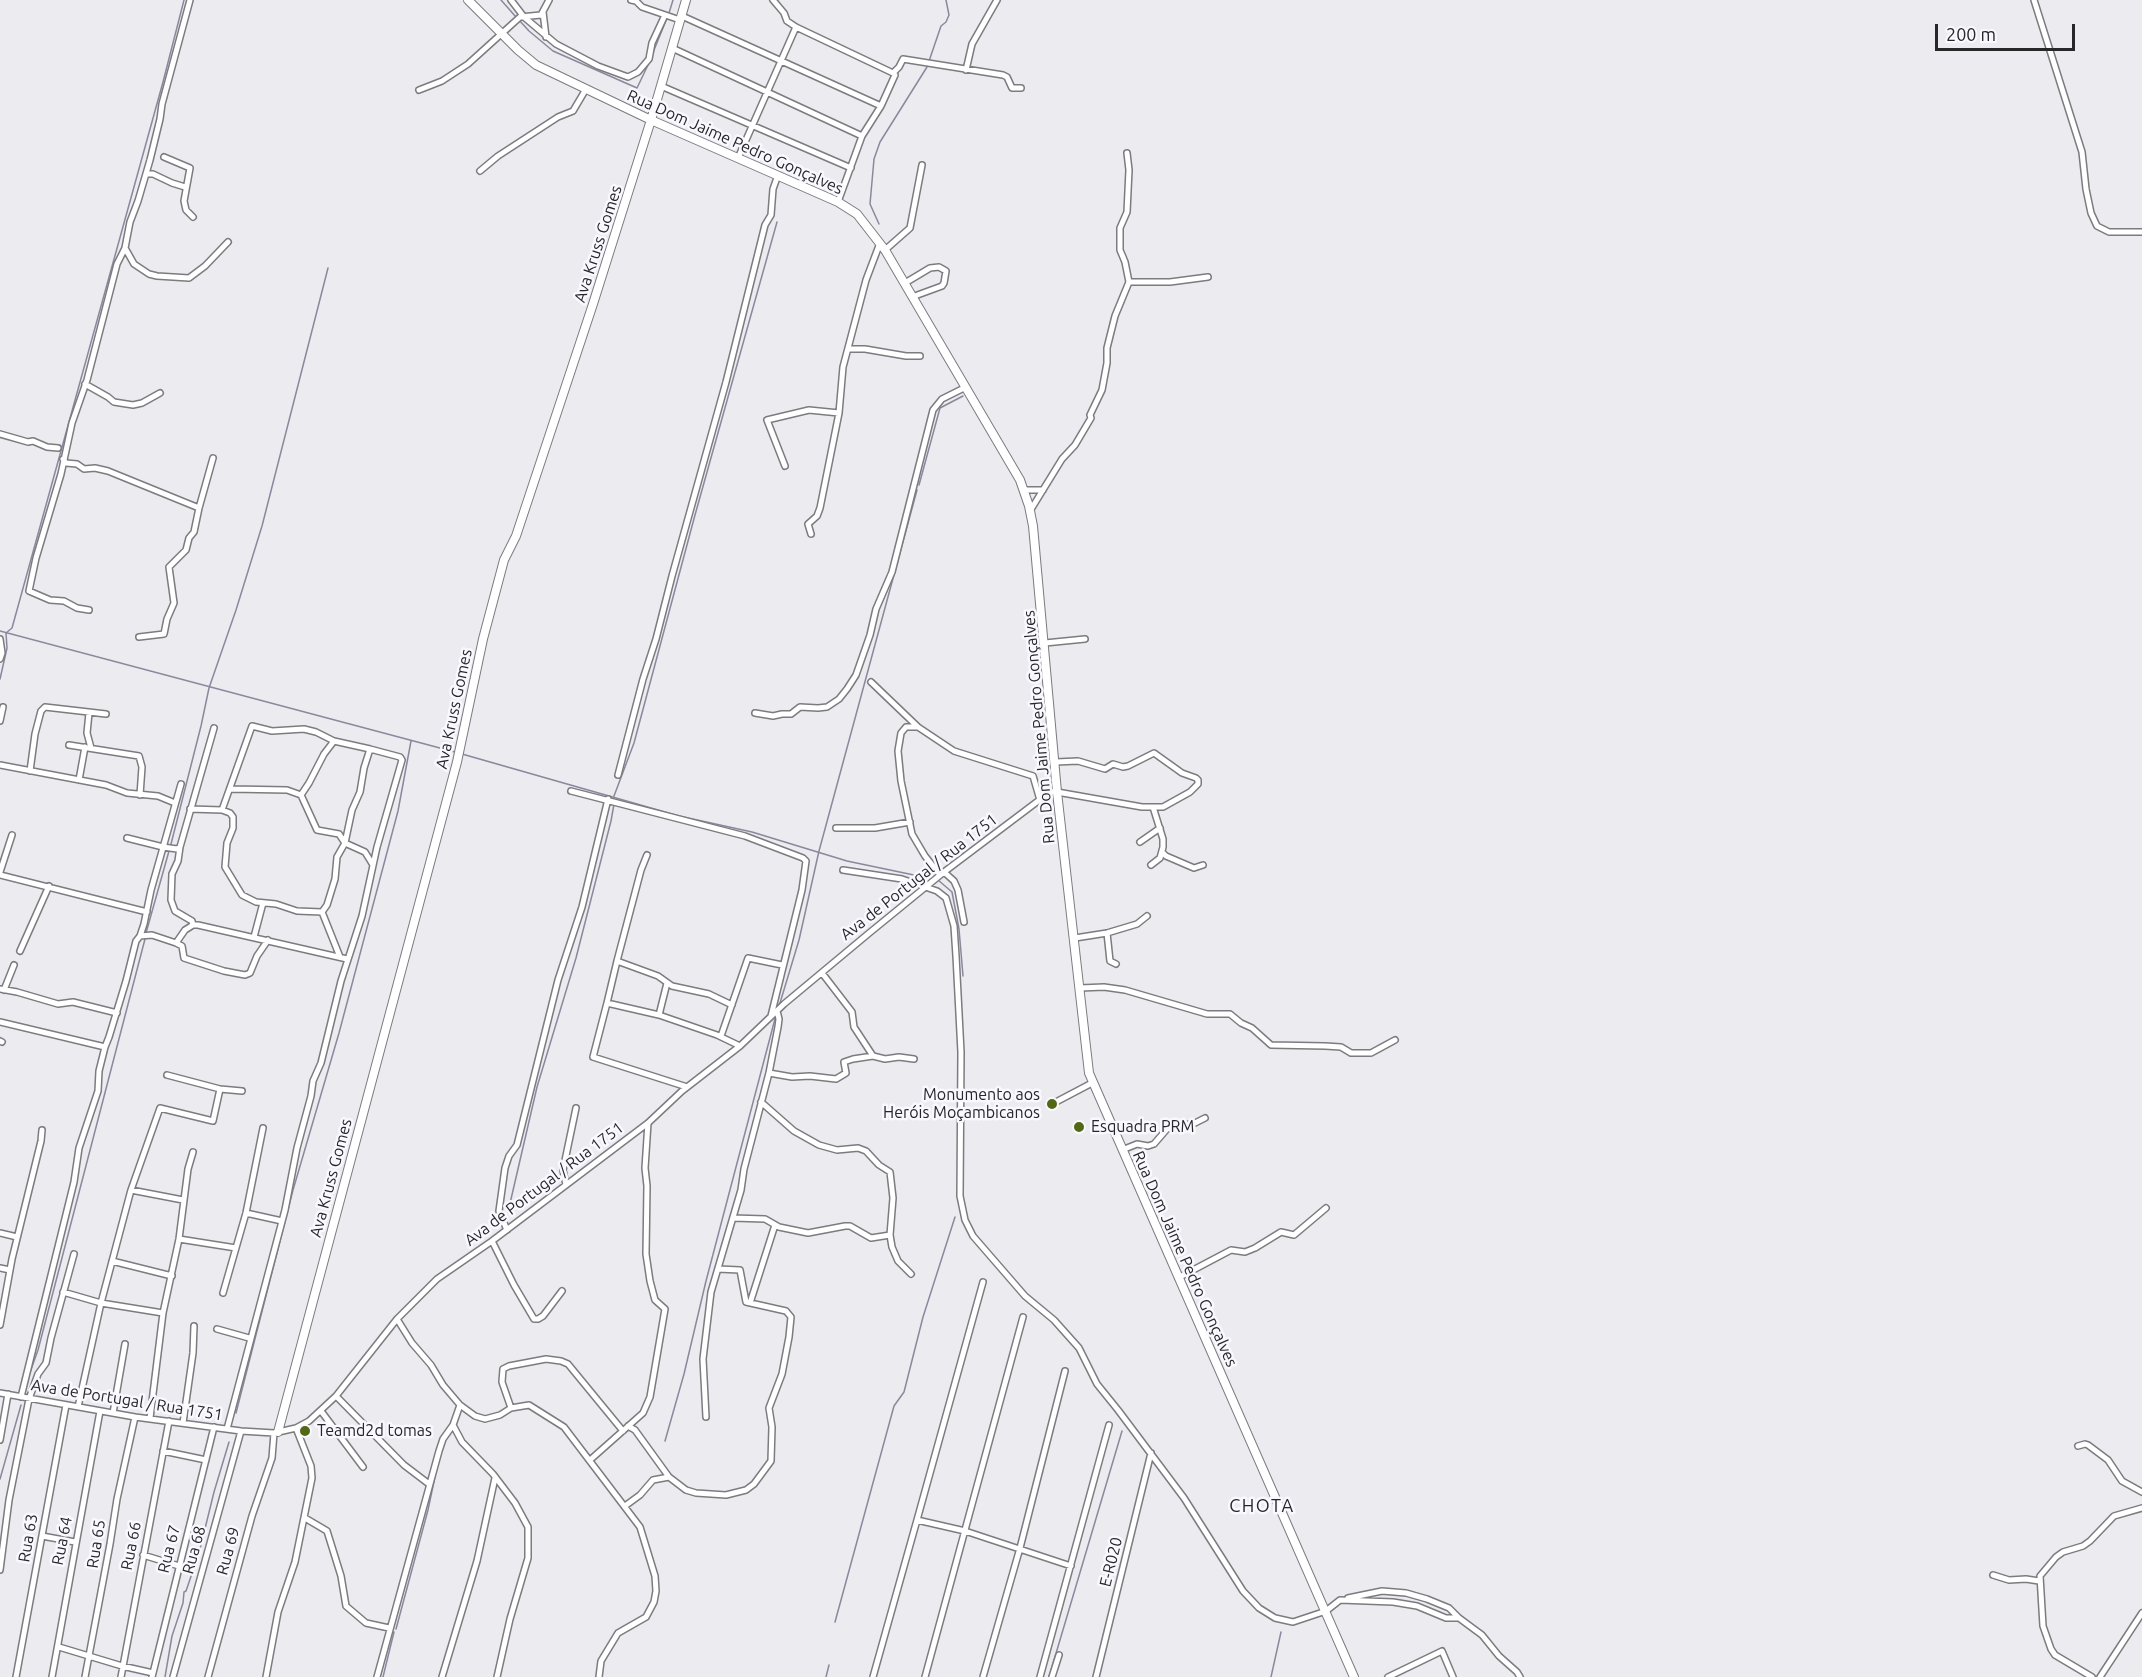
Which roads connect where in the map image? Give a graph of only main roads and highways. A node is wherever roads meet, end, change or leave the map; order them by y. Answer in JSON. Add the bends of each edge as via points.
{"nodes":[{"id":1,"x":468,"y":0,"type":"edge"},
{"id":2,"x":686,"y":0,"type":"edge"},
{"id":3,"x":651,"y":120,"type":"junction"},
{"id":4,"x":276,"y":1432,"type":"road end"},
{"id":5,"x":1354,"y":1677,"type":"edge"}],
"edges":[{"from":1,"to":3,"type":"main road","name":"Rua Dom Jaime Pedro Gonçalves","via":[[536,65]]},
{"from":2,"to":3,"type":"main road","name":"Ava Kruss Gomes"},
{"from":3,"to":4,"type":"main road","name":"Ava Kruss Gomes","via":[[520,525],[504,560],[457,762]]},
{"from":3,"to":5,"type":"main road","name":"Rua Dom Jaime Pedro Gonçalves","via":[[838,202],[857,214],[905,283],[1024,490],[1030,511],[1045,643],[1057,792],[1089,1073]]}]}
